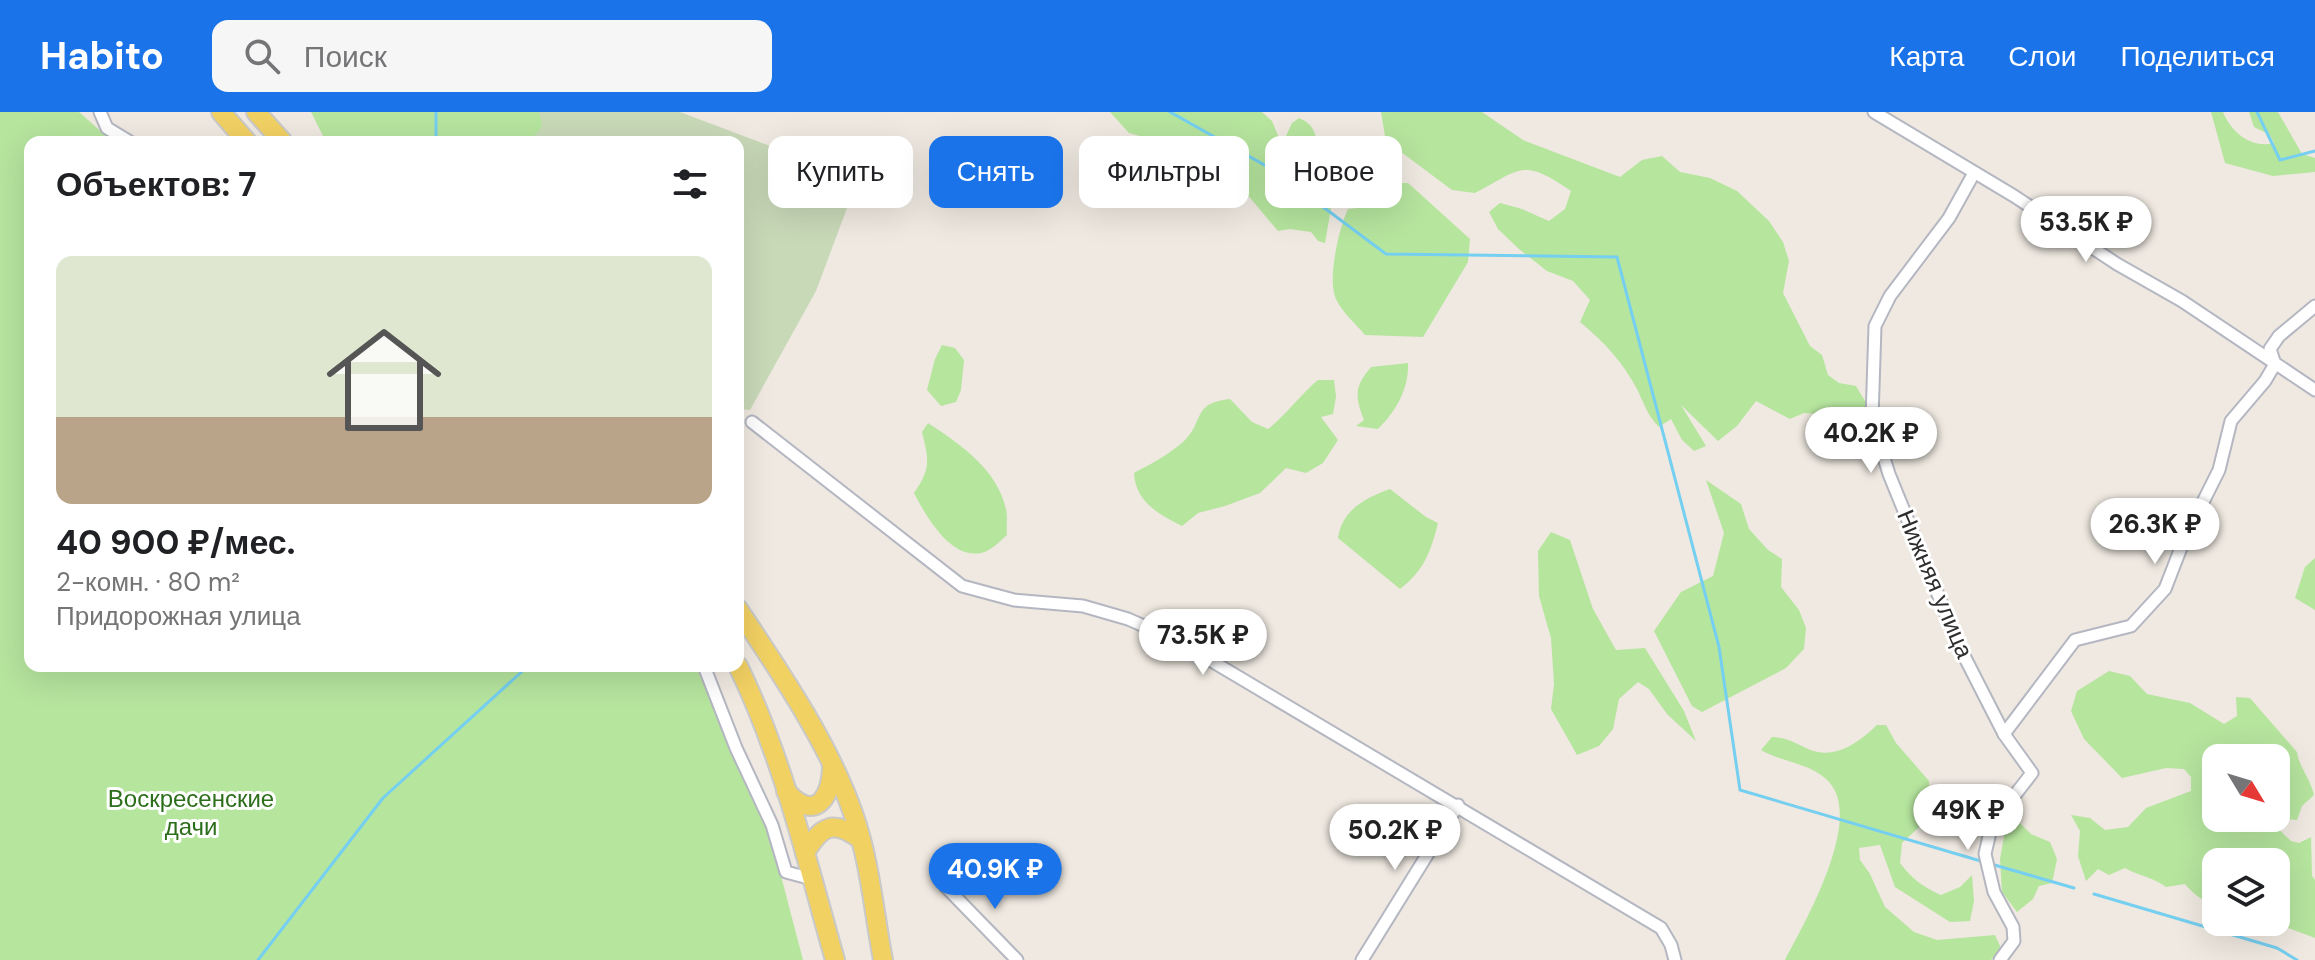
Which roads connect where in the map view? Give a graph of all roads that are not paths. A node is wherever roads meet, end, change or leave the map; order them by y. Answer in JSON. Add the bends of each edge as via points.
{"nodes":[{"id":1,"x":100,"y":112,"type":"edge"},
{"id":2,"x":221,"y":112,"type":"edge"},
{"id":3,"x":256,"y":112,"type":"edge"},
{"id":4,"x":1874,"y":112,"type":"edge"},
{"id":5,"x":120,"y":136,"type":"edge"},
{"id":6,"x":242,"y":136,"type":"edge"},
{"id":7,"x":278,"y":136,"type":"edge"},
{"id":8,"x":1974,"y":173,"type":"junction"},
{"id":9,"x":2315,"y":306,"type":"edge"},
{"id":10,"x":2275,"y":364,"type":"junction"},
{"id":11,"x":2315,"y":390,"type":"edge"},
{"id":12,"x":752,"y":422,"type":"dead end"},
{"id":13,"x":744,"y":618,"type":"edge"},
{"id":14,"x":706,"y":672,"type":"edge"},
{"id":15,"x":741,"y":672,"type":"edge"},
{"id":16,"x":2004,"y":734,"type":"junction"},
{"id":17,"x":832,"y":765,"type":"junction"},
{"id":18,"x":784,"y":789,"type":"junction"},
{"id":19,"x":1458,"y":805,"type":"junction"},
{"id":20,"x":860,"y":839,"type":"junction"},
{"id":21,"x":805,"y":853,"type":"junction"},
{"id":22,"x":812,"y":879,"type":"junction"},
{"id":23,"x":945,"y":886,"type":"dead end"},
{"id":24,"x":835,"y":960,"type":"edge"},
{"id":25,"x":883,"y":960,"type":"edge"},
{"id":26,"x":1017,"y":960,"type":"edge"},
{"id":27,"x":1362,"y":960,"type":"edge"},
{"id":28,"x":1675,"y":960,"type":"edge"},
{"id":29,"x":2000,"y":960,"type":"edge"}],
"edges":[{"from":1,"to":5,"type":"street","via":[[107,128]]},
{"from":2,"to":6,"type":"main road"},
{"from":3,"to":7,"type":"main road"},
{"from":4,"to":8,"type":"street"},
{"from":8,"to":10,"type":"street"},
{"from":8,"to":16,"type":"street","name":"Нижняя улица","via":[[1875,326],[1872,419],[1959,646]]},
{"from":9,"to":10,"type":"street","via":[[2270,349]]},
{"from":10,"to":11,"type":"street"},
{"from":10,"to":16,"type":"street","via":[[2231,421],[2219,470],[2165,589],[2131,626],[2075,640]]},
{"from":12,"to":19,"type":"street","via":[[962,586],[1014,600],[1083,606],[1178,641]]},
{"from":13,"to":17,"type":"main road"},
{"from":14,"to":22,"type":"street","via":[[772,825],[786,872]]},
{"from":15,"to":18,"type":"main road"},
{"from":16,"to":29,"type":"street","name":"Нижняя улица","via":[[2032,773],[1995,823],[1985,854],[1994,892],[2013,927],[2014,941]]},
{"from":17,"to":18,"type":"main road","via":[[832,784],[822,802],[802,805]]},
{"from":17,"to":20,"type":"main road"},
{"from":18,"to":21,"type":"main road"},
{"from":19,"to":27,"type":"street"},
{"from":19,"to":28,"type":"street","via":[[1661,928]]},
{"from":20,"to":21,"type":"main road","via":[[846,828],[833,827],[813,839]]},
{"from":20,"to":25,"type":"main road"},
{"from":21,"to":22,"type":"main road"},
{"from":22,"to":24,"type":"main road"},
{"from":23,"to":26,"type":"street"}]}
